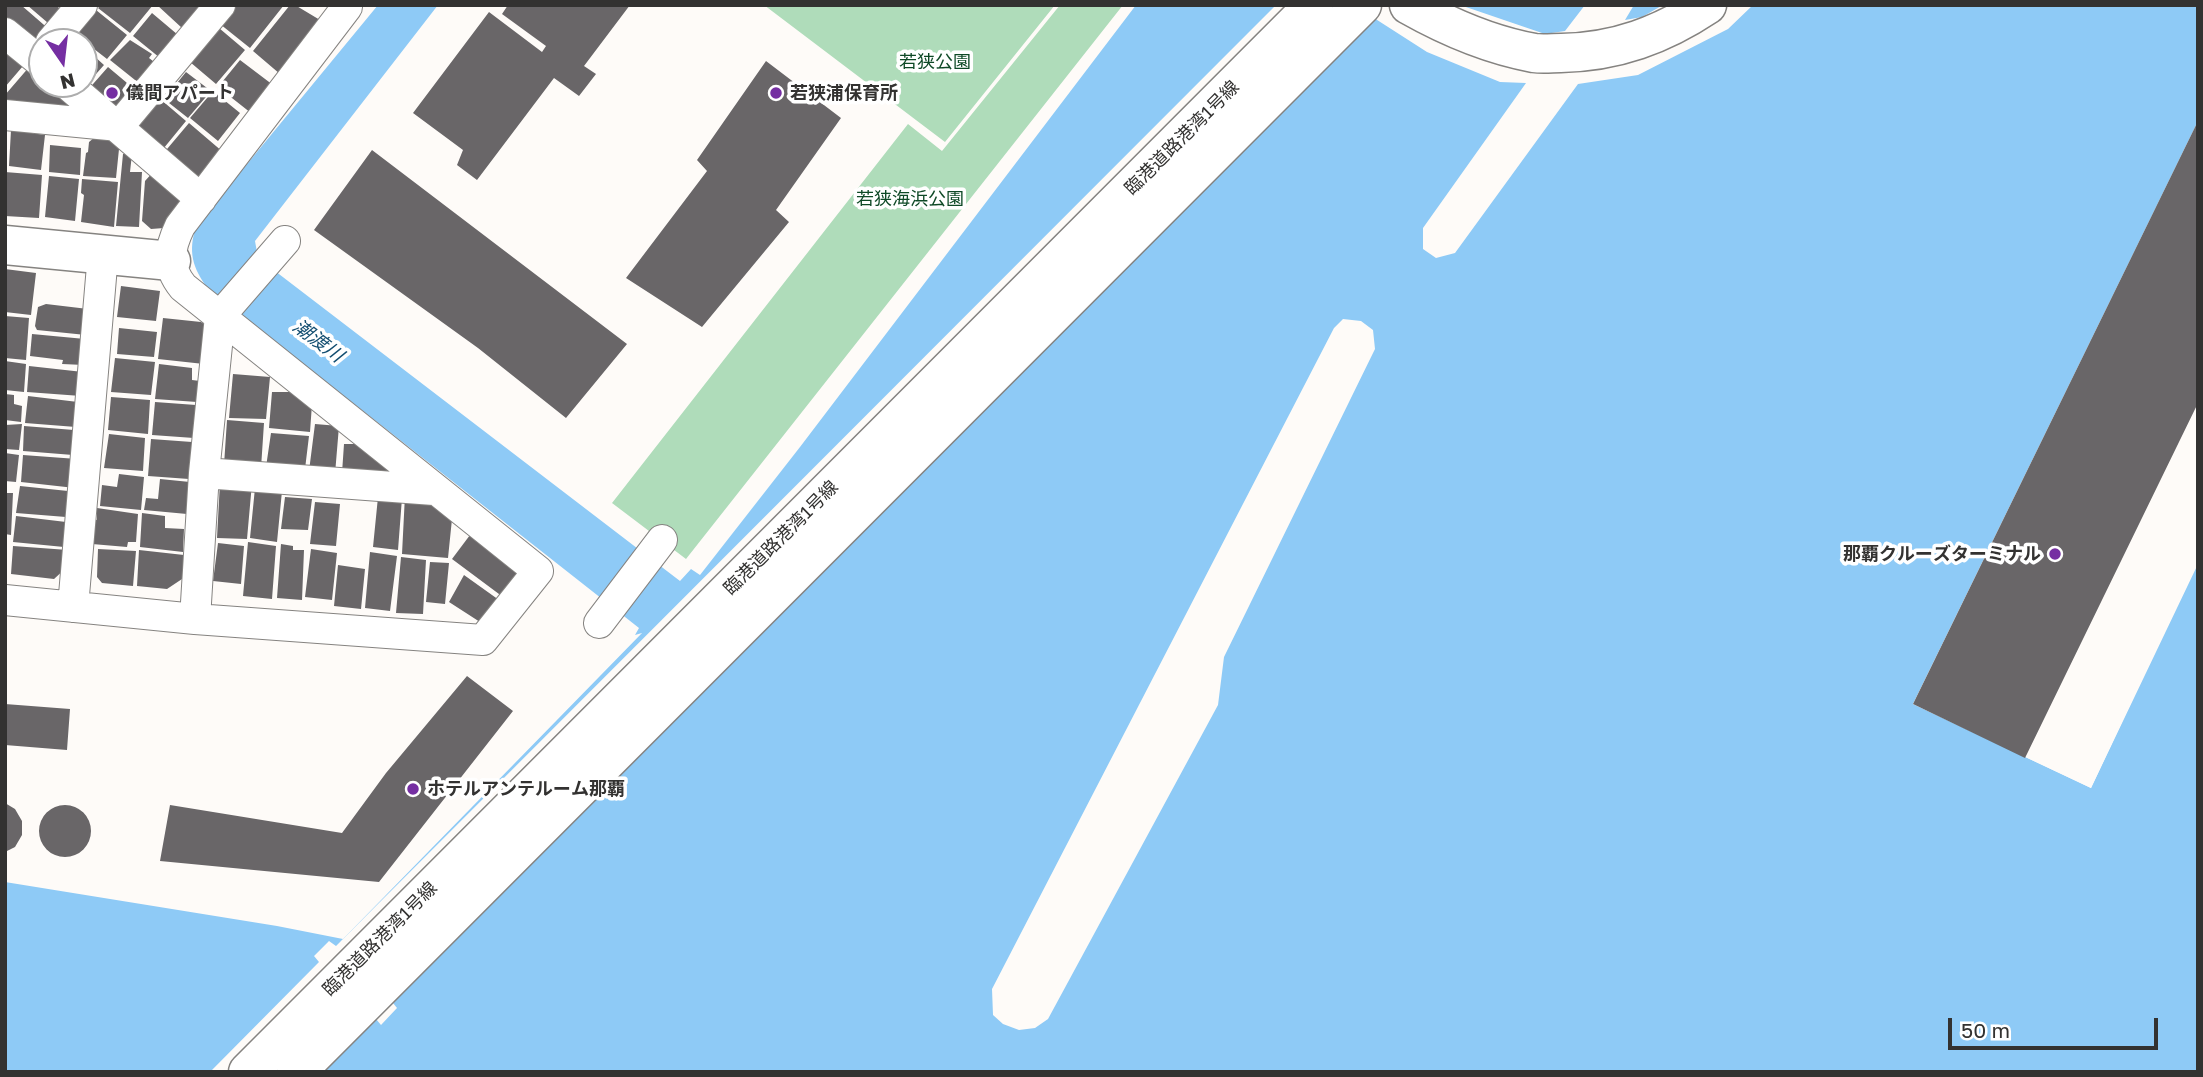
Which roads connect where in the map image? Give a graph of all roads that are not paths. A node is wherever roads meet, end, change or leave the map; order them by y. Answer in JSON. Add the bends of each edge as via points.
{"nodes":[{"id":1,"x":82,"y":5,"type":"edge"},
{"id":2,"x":220,"y":5,"type":"edge"},
{"id":3,"x":343,"y":5,"type":"edge"},
{"id":4,"x":1314,"y":5,"type":"edge"},
{"id":5,"x":1362,"y":5,"type":"edge"},
{"id":6,"x":1409,"y":5,"type":"edge"},
{"id":7,"x":1707,"y":5,"type":"edge"},
{"id":8,"x":64,"y":28,"type":"edge"},
{"id":9,"x":5,"y":33,"type":"edge"},
{"id":10,"x":28,"y":46,"type":"edge"},
{"id":11,"x":84,"y":98,"type":"edge"},
{"id":12,"x":5,"y":115,"type":"edge"},
{"id":13,"x":119,"y":126,"type":"junction"},
{"id":14,"x":201,"y":199,"type":"junction"},
{"id":15,"x":5,"y":245,"type":"edge"},
{"id":16,"x":277,"y":251,"type":"dead end"},
{"id":17,"x":103,"y":254,"type":"junction"},
{"id":18,"x":171,"y":261,"type":"junction"},
{"id":19,"x":227,"y":310,"type":"junction"},
{"id":20,"x":204,"y":474,"type":"junction"},
{"id":21,"x":434,"y":490,"type":"junction"},
{"id":22,"x":662,"y":540,"type":"dead end"},
{"id":23,"x":5,"y":600,"type":"edge"},
{"id":24,"x":73,"y":607,"type":"junction"},
{"id":25,"x":195,"y":619,"type":"junction"},
{"id":26,"x":598,"y":623,"type":"dead end"},
{"id":27,"x":248,"y":1072,"type":"edge"},
{"id":28,"x":296,"y":1072,"type":"edge"}],
"edges":[{"from":1,"to":8,"type":"street"},
{"from":2,"to":13,"type":"street"},
{"from":3,"to":14,"type":"street","via":[[347,7]]},
{"from":4,"to":27,"type":"street","name":"臨港道路港湾1号線"},
{"from":5,"to":28,"type":"street","name":"臨港道路港湾1号線"},
{"from":6,"to":7,"type":"street","via":[[1463,33],[1536,53],[1593,52],[1646,38]]},
{"from":9,"to":10,"type":"street"},
{"from":11,"to":13,"type":"street"},
{"from":12,"to":13,"type":"street"},
{"from":13,"to":14,"type":"street"},
{"from":14,"to":18,"type":"street","via":[[180,226]]},
{"from":15,"to":17,"type":"street"},
{"from":16,"to":19,"type":"street"},
{"from":17,"to":18,"type":"street"},
{"from":17,"to":24,"type":"street"},
{"from":18,"to":19,"type":"street","via":[[173,274],[183,287]]},
{"from":19,"to":20,"type":"street"},
{"from":19,"to":21,"type":"street"},
{"from":20,"to":21,"type":"street"},
{"from":20,"to":25,"type":"street"},
{"from":21,"to":25,"type":"street","via":[[538,571],[484,640]]},
{"from":22,"to":26,"type":"street"},
{"from":23,"to":24,"type":"street"},
{"from":24,"to":25,"type":"street"}]}
